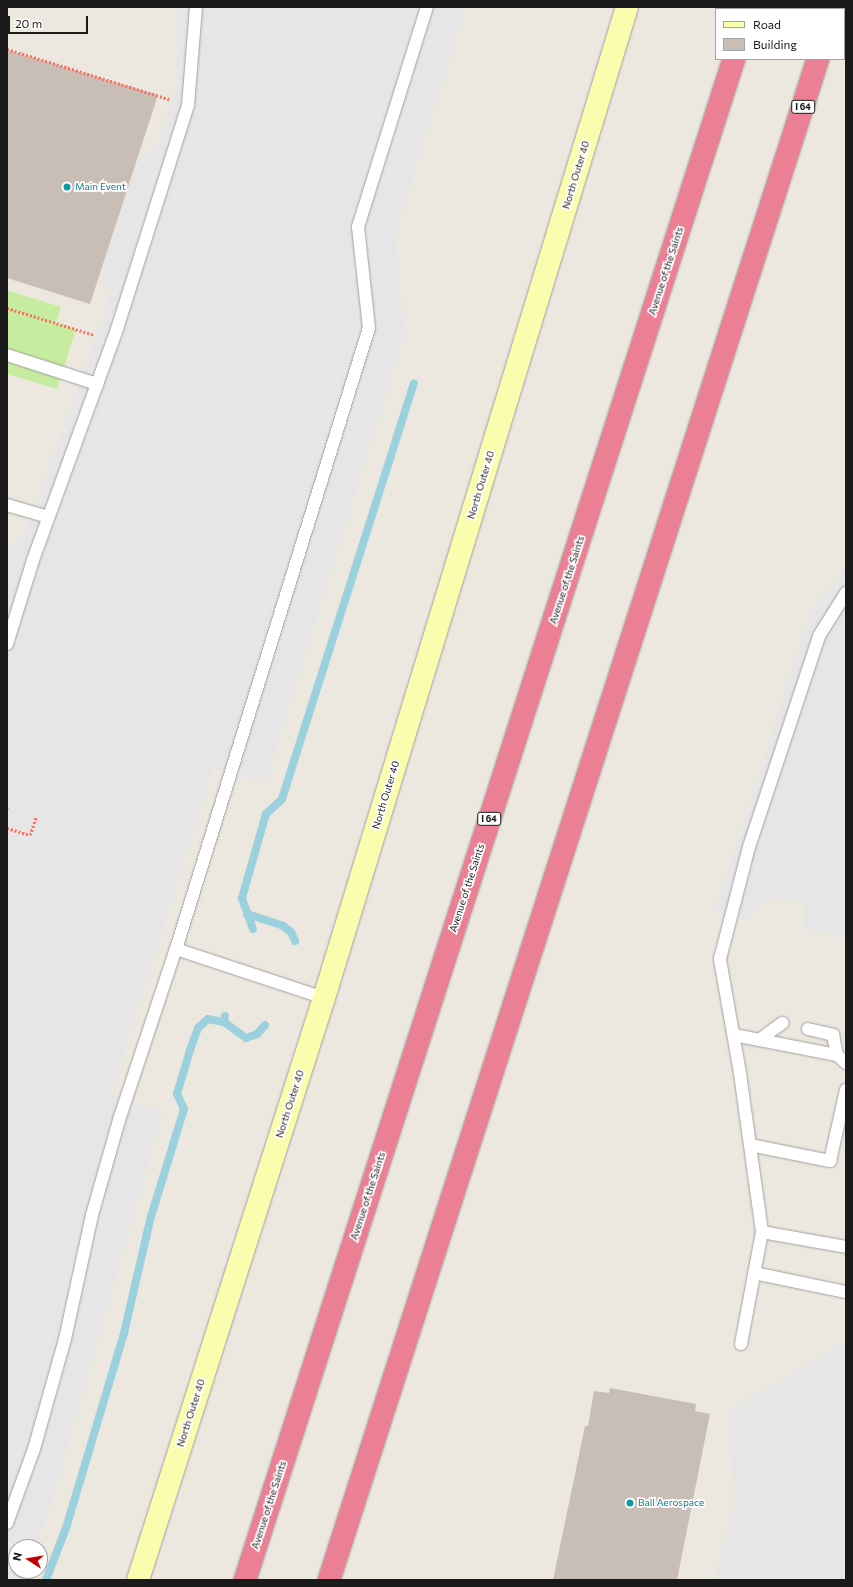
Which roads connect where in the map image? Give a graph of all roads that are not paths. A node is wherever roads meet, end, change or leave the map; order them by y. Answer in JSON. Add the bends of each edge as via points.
{"nodes":[{"id":1,"x":196,"y":7,"type":"edge"},
{"id":2,"x":426,"y":7,"type":"edge"},
{"id":3,"x":627,"y":7,"type":"edge"},
{"id":4,"x":734,"y":60,"type":"edge"},
{"id":5,"x":818,"y":60,"type":"edge"},
{"id":6,"x":7,"y":354,"type":"edge"},
{"id":7,"x":97,"y":384,"type":"junction"},
{"id":8,"x":7,"y":504,"type":"edge"},
{"id":9,"x":48,"y":517,"type":"junction"},
{"id":10,"x":846,"y":593,"type":"edge"},
{"id":11,"x":7,"y":644,"type":"edge"},
{"id":12,"x":176,"y":948,"type":"junction"},
{"id":13,"x":324,"y":998,"type":"junction"},
{"id":14,"x":782,"y":1023,"type":"dead end"},
{"id":15,"x":808,"y":1029,"type":"dead end"},
{"id":16,"x":734,"y":1035,"type":"junction"},
{"id":17,"x":759,"y":1040,"type":"junction"},
{"id":18,"x":837,"y":1055,"type":"junction"},
{"id":19,"x":846,"y":1063,"type":"edge"},
{"id":20,"x":846,"y":1090,"type":"edge"},
{"id":21,"x":750,"y":1145,"type":"junction"},
{"id":22,"x":762,"y":1232,"type":"junction"},
{"id":23,"x":846,"y":1247,"type":"edge"},
{"id":24,"x":754,"y":1273,"type":"junction"},
{"id":25,"x":846,"y":1292,"type":"edge"},
{"id":26,"x":741,"y":1344,"type":"dead end"},
{"id":27,"x":7,"y":1523,"type":"edge"},
{"id":28,"x":138,"y":1580,"type":"edge"},
{"id":29,"x":245,"y":1580,"type":"edge"},
{"id":30,"x":329,"y":1580,"type":"edge"}],
"edges":[{"from":1,"to":7,"type":"lane","via":[[188,104]]},
{"from":2,"to":12,"type":"lane","via":[[358,227],[369,328]]},
{"from":3,"to":13,"type":"street","name":"North Outer 40"},
{"from":4,"to":29,"type":"highway","name":"Avenue of the Saints","number":"I 64"},
{"from":5,"to":30,"type":"highway","number":"I 64"},
{"from":6,"to":7,"type":"lane"},
{"from":7,"to":9,"type":"lane"},
{"from":8,"to":9,"type":"lane"},
{"from":9,"to":11,"type":"lane"},
{"from":10,"to":16,"type":"lane","via":[[819,636],[749,847],[720,959]]},
{"from":12,"to":13,"type":"lane"},
{"from":12,"to":27,"type":"lane","via":[[119,1120],[92,1215],[65,1339],[34,1449]]},
{"from":13,"to":28,"type":"street","name":"North Outer 40"},
{"from":14,"to":17,"type":"lane"},
{"from":15,"to":18,"type":"lane","via":[[833,1035]]},
{"from":16,"to":17,"type":"lane"},
{"from":16,"to":21,"type":"lane"},
{"from":17,"to":18,"type":"lane"},
{"from":18,"to":19,"type":"lane"},
{"from":20,"to":21,"type":"lane","via":[[830,1161]]},
{"from":21,"to":22,"type":"lane"},
{"from":22,"to":23,"type":"lane"},
{"from":22,"to":24,"type":"lane"},
{"from":24,"to":25,"type":"lane"},
{"from":24,"to":26,"type":"lane"}]}
